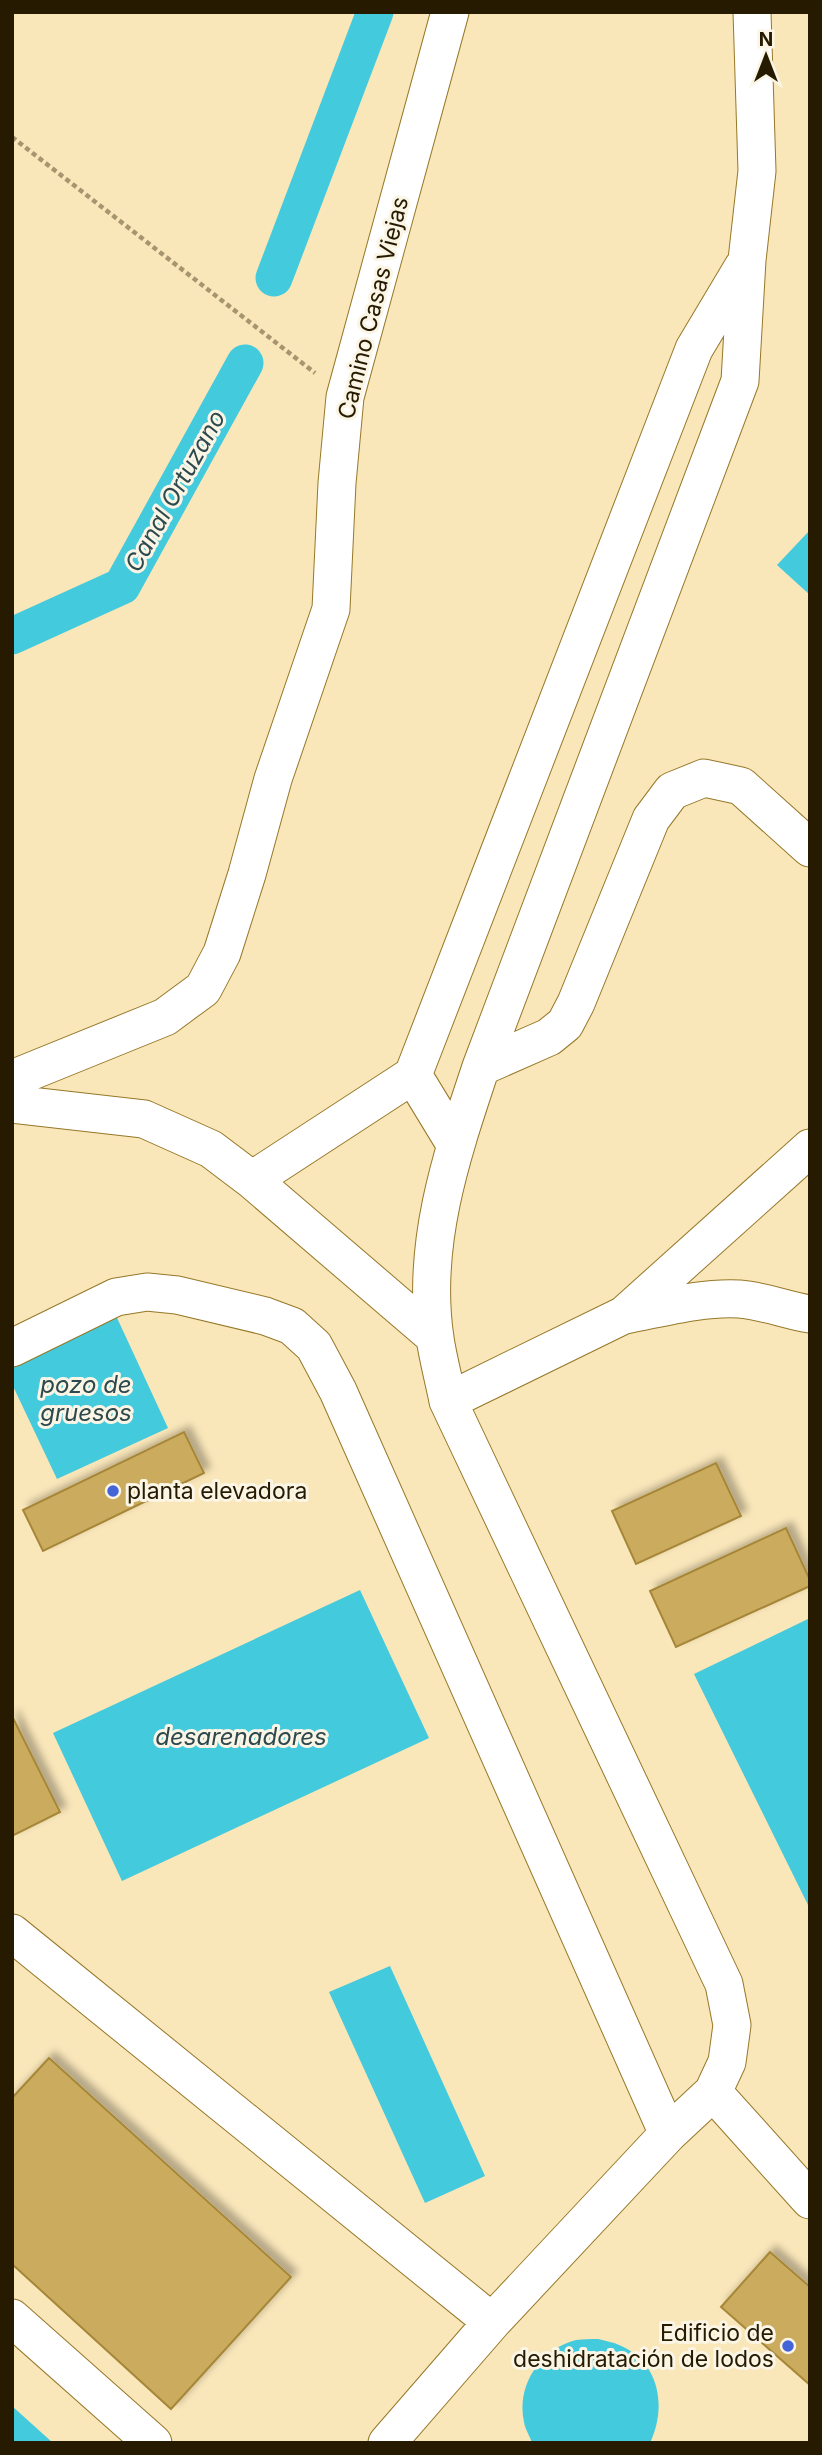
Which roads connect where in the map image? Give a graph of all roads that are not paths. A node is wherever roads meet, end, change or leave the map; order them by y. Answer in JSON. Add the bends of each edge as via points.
{"nodes":[{"id":1,"x":450,"y":12,"type":"edge"},
{"id":2,"x":752,"y":12,"type":"edge"},
{"id":3,"x":747,"y":260,"type":"junction"},
{"id":4,"x":810,"y":848,"type":"edge"},
{"id":5,"x":481,"y":1067,"type":"junction"},
{"id":6,"x":413,"y":1075,"type":"junction"},
{"id":7,"x":12,"y":1079,"type":"edge"},
{"id":8,"x":12,"y":1104,"type":"edge"},
{"id":9,"x":455,"y":1144,"type":"junction"},
{"id":10,"x":810,"y":1148,"type":"edge"},
{"id":11,"x":252,"y":1180,"type":"junction"},
{"id":12,"x":810,"y":1314,"type":"edge"},
{"id":13,"x":624,"y":1315,"type":"junction"},
{"id":14,"x":435,"y":1337,"type":"junction"},
{"id":15,"x":12,"y":1348,"type":"edge"},
{"id":16,"x":448,"y":1401,"type":"junction"},
{"id":17,"x":12,"y":1933,"type":"edge"},
{"id":18,"x":713,"y":2092,"type":"junction"},
{"id":19,"x":668,"y":2134,"type":"junction"},
{"id":20,"x":810,"y":2200,"type":"edge"},
{"id":21,"x":12,"y":2318,"type":"edge"},
{"id":22,"x":492,"y":2322,"type":"junction"},
{"id":23,"x":153,"y":2443,"type":"edge"},
{"id":24,"x":387,"y":2443,"type":"edge"}],
"edges":[{"from":1,"to":7,"type":"lane","name":"Camino Casas Viejas","via":[[345,397],[331,609],[273,779],[222,953],[203,989],[165,1017]]},
{"from":2,"to":3,"type":"lane","via":[[757,171]]},
{"from":3,"to":5,"type":"lane","via":[[740,381]]},
{"from":3,"to":6,"type":"lane","via":[[694,349]]},
{"from":4,"to":5,"type":"lane","via":[[740,786],[704,778],[672,791],[651,819],[565,1024],[549,1037]]},
{"from":5,"to":9,"type":"lane"},
{"from":6,"to":9,"type":"lane"},
{"from":6,"to":11,"type":"lane"},
{"from":8,"to":11,"type":"lane","via":[[144,1119],[211,1149]]},
{"from":9,"to":14,"type":"lane","via":[[436,1230],[432,1277]]},
{"from":10,"to":13,"type":"lane"},
{"from":11,"to":14,"type":"lane"},
{"from":12,"to":13,"type":"lane","via":[[769,1303],[711,1299]]},
{"from":13,"to":16,"type":"lane"},
{"from":14,"to":16,"type":"lane"},
{"from":15,"to":19,"type":"lane","via":[[116,1297],[147,1292],[265,1316],[292,1326],[314,1346]]},
{"from":16,"to":18,"type":"lane","via":[[724,1984],[732,2025],[727,2062]]},
{"from":17,"to":22,"type":"lane"},
{"from":18,"to":19,"type":"lane"},
{"from":18,"to":20,"type":"lane"},
{"from":19,"to":22,"type":"lane"},
{"from":21,"to":23,"type":"lane"},
{"from":22,"to":24,"type":"lane"}]}
